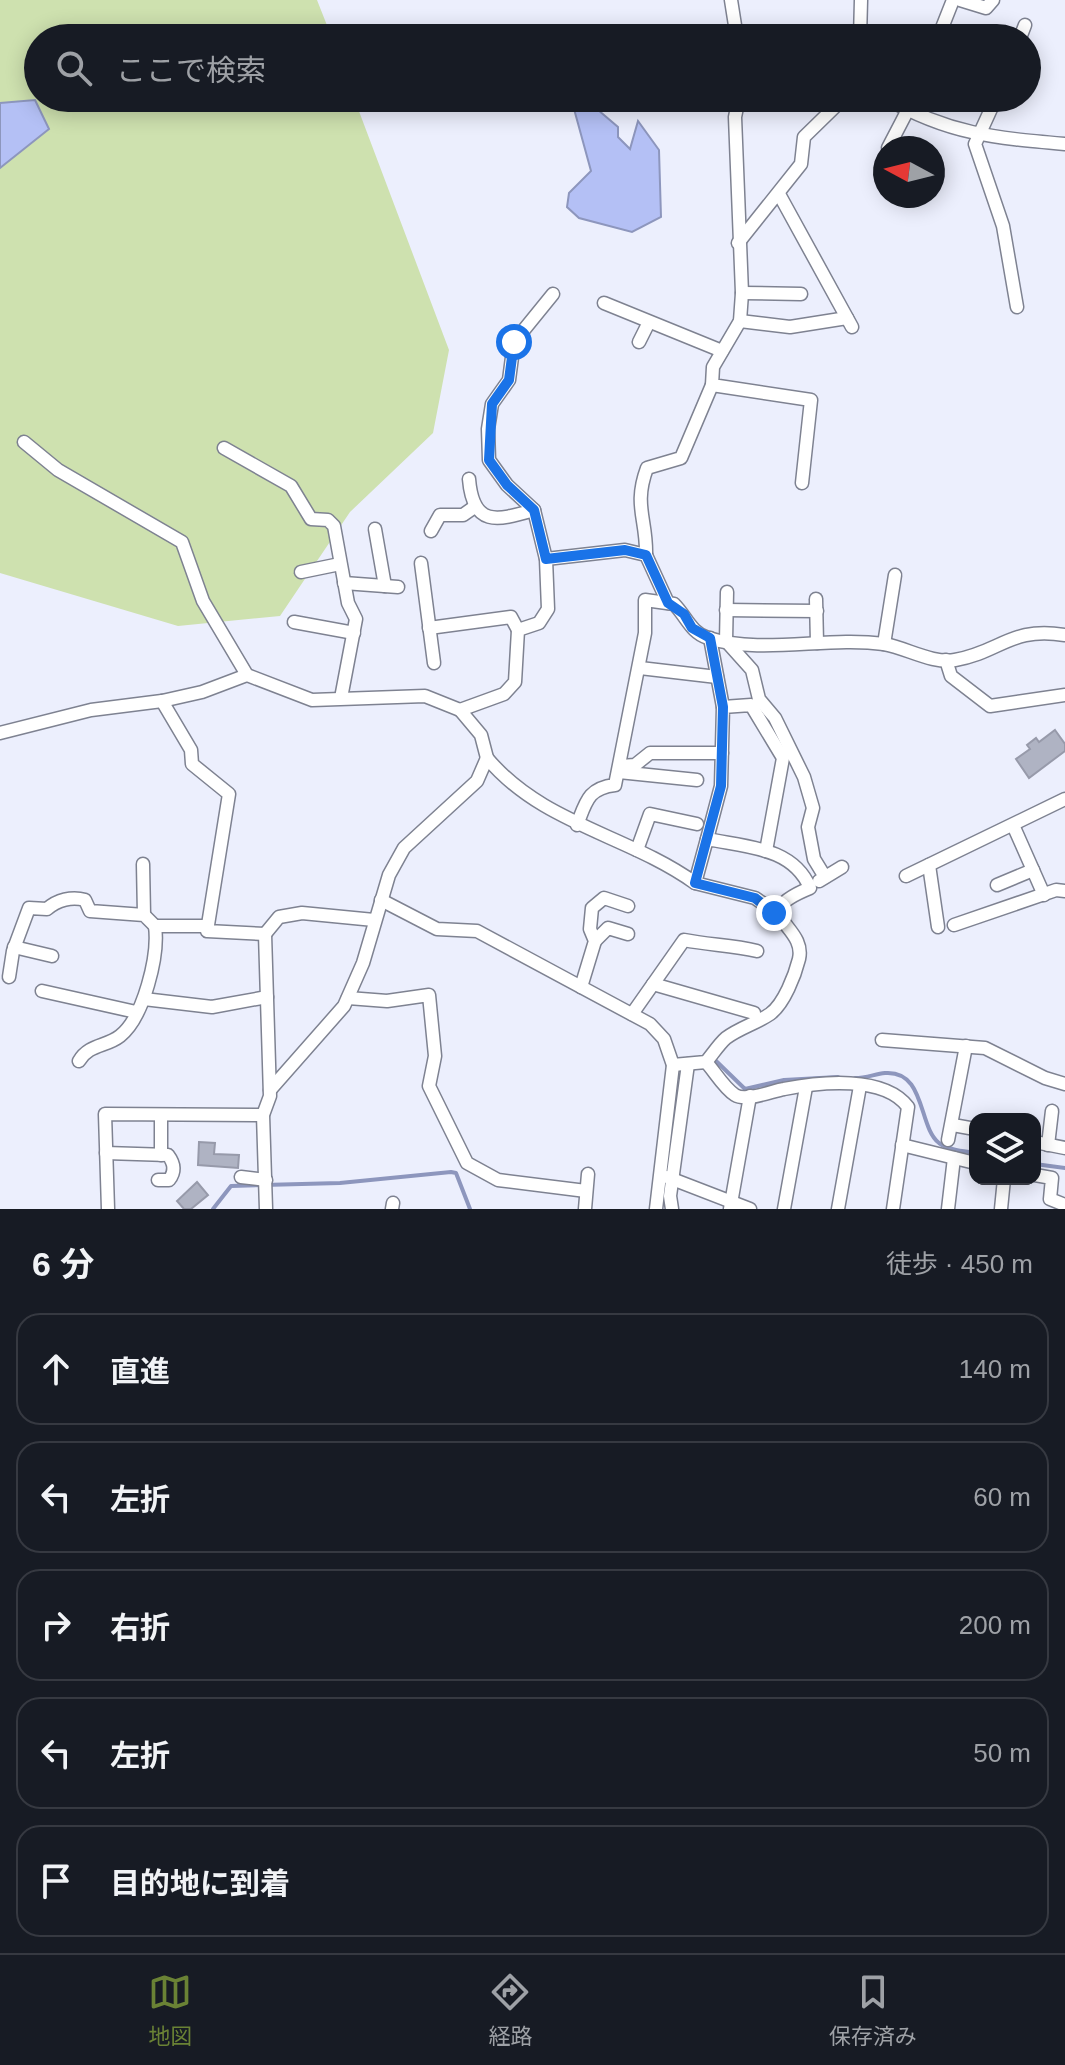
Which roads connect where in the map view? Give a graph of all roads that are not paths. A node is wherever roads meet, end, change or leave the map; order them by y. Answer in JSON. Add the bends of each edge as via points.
{"nodes":[{"id":1,"x":731,"y":0,"type":"edge"},
{"id":2,"x":861,"y":0,"type":"edge"},
{"id":3,"x":953,"y":0,"type":"edge"},
{"id":4,"x":960,"y":0,"type":"edge"},
{"id":5,"x":993,"y":0,"type":"edge"},
{"id":6,"x":735,"y":24,"type":"edge"},
{"id":7,"x":860,"y":24,"type":"edge"},
{"id":8,"x":944,"y":24,"type":"edge"},
{"id":9,"x":736,"y":112,"type":"edge"},
{"id":10,"x":830,"y":112,"type":"edge"},
{"id":11,"x":909,"y":112,"type":"joint"},
{"id":12,"x":991,"y":112,"type":"edge"},
{"id":13,"x":895,"y":136,"type":"edge"},
{"id":14,"x":981,"y":137,"type":"junction"},
{"id":15,"x":1064,"y":141,"type":"edge"},
{"id":16,"x":779,"y":194,"type":"junction"},
{"id":17,"x":738,"y":243,"type":"junction"},
{"id":18,"x":742,"y":293,"type":"junction"},
{"id":19,"x":553,"y":294,"type":"dead end"},
{"id":20,"x":801,"y":294,"type":"dead end"},
{"id":21,"x":604,"y":303,"type":"dead end"},
{"id":22,"x":1017,"y":307,"type":"dead end"},
{"id":23,"x":740,"y":321,"type":"junction"},
{"id":24,"x":649,"y":322,"type":"junction"},
{"id":25,"x":639,"y":342,"type":"dead end"},
{"id":26,"x":722,"y":351,"type":"junction"},
{"id":27,"x":712,"y":385,"type":"junction"},
{"id":28,"x":24,"y":442,"type":"dead end"},
{"id":29,"x":224,"y":448,"type":"dead end"},
{"id":30,"x":469,"y":479,"type":"dead end"},
{"id":31,"x":802,"y":483,"type":"dead end"},
{"id":32,"x":473,"y":508,"type":"junction"},
{"id":33,"x":534,"y":510,"type":"junction"},
{"id":34,"x":375,"y":529,"type":"dead end"},
{"id":35,"x":431,"y":531,"type":"dead end"},
{"id":36,"x":646,"y":555,"type":"junction"},
{"id":37,"x":546,"y":559,"type":"junction"},
{"id":38,"x":421,"y":563,"type":"dead end"},
{"id":39,"x":340,"y":564,"type":"junction"},
{"id":40,"x":301,"y":572,"type":"dead end"},
{"id":41,"x":895,"y":575,"type":"dead end"},
{"id":42,"x":344,"y":583,"type":"junction"},
{"id":43,"x":727,"y":592,"type":"dead end"},
{"id":44,"x":668,"y":603,"type":"junction"},
{"id":45,"x":726,"y":610,"type":"junction"},
{"id":46,"x":294,"y":622,"type":"dead end"},
{"id":47,"x":429,"y":628,"type":"junction"},
{"id":48,"x":518,"y":630,"type":"junction"},
{"id":49,"x":354,"y":633,"type":"junction"},
{"id":50,"x":1065,"y":635,"type":"edge"},
{"id":51,"x":710,"y":638,"type":"junction"},
{"id":52,"x":726,"y":641,"type":"junction"},
{"id":53,"x":817,"y":643,"type":"junction"},
{"id":54,"x":884,"y":644,"type":"junction"},
{"id":55,"x":946,"y":660,"type":"junction"},
{"id":56,"x":434,"y":663,"type":"dead end"},
{"id":57,"x":640,"y":668,"type":"junction"},
{"id":58,"x":247,"y":675,"type":"junction"},
{"id":59,"x":717,"y":677,"type":"junction"},
{"id":60,"x":1065,"y":695,"type":"edge"},
{"id":61,"x":341,"y":698,"type":"junction"},
{"id":62,"x":162,"y":701,"type":"junction"},
{"id":63,"x":723,"y":707,"type":"junction"},
{"id":64,"x":460,"y":710,"type":"junction"},
{"id":65,"x":0,"y":733,"type":"edge"},
{"id":66,"x":722,"y":753,"type":"junction"},
{"id":67,"x":487,"y":758,"type":"junction"},
{"id":68,"x":620,"y":769,"type":"junction"},
{"id":69,"x":697,"y":780,"type":"dead end"},
{"id":70,"x":1065,"y":799,"type":"edge"},
{"id":71,"x":697,"y":824,"type":"dead end"},
{"id":72,"x":577,"y":825,"type":"junction"},
{"id":73,"x":1013,"y":825,"type":"junction"},
{"id":74,"x":707,"y":839,"type":"junction"},
{"id":75,"x":637,"y":850,"type":"junction"},
{"id":76,"x":766,"y":851,"type":"junction"},
{"id":77,"x":143,"y":864,"type":"dead end"},
{"id":78,"x":929,"y":865,"type":"junction"},
{"id":79,"x":842,"y":867,"type":"dead end"},
{"id":80,"x":1033,"y":870,"type":"junction"},
{"id":81,"x":906,"y":876,"type":"dead end"},
{"id":82,"x":825,"y":877,"type":"junction"},
{"id":83,"x":695,"y":883,"type":"junction"},
{"id":84,"x":997,"y":885,"type":"dead end"},
{"id":85,"x":810,"y":888,"type":"junction"},
{"id":86,"x":1065,"y":891,"type":"edge"},
{"id":87,"x":1044,"y":895,"type":"junction"},
{"id":88,"x":381,"y":900,"type":"junction"},
{"id":89,"x":628,"y":906,"type":"dead end"},
{"id":90,"x":144,"y":915,"type":"junction"},
{"id":91,"x":780,"y":915,"type":"junction"},
{"id":92,"x":374,"y":920,"type":"junction"},
{"id":93,"x":954,"y":925,"type":"dead end"},
{"id":94,"x":155,"y":926,"type":"junction"},
{"id":95,"x":208,"y":926,"type":"junction"},
{"id":96,"x":938,"y":927,"type":"dead end"},
{"id":97,"x":265,"y":934,"type":"junction"},
{"id":98,"x":628,"y":934,"type":"dead end"},
{"id":99,"x":595,"y":941,"type":"junction"},
{"id":100,"x":9,"y":949,"type":"edge"},
{"id":101,"x":757,"y":951,"type":"dead end"},
{"id":102,"x":52,"y":956,"type":"dead end"},
{"id":103,"x":9,"y":977,"type":"dead end"},
{"id":104,"x":653,"y":984,"type":"junction"},
{"id":105,"x":581,"y":987,"type":"junction"},
{"id":106,"x":42,"y":991,"type":"dead end"},
{"id":107,"x":267,"y":997,"type":"junction"},
{"id":108,"x":348,"y":998,"type":"junction"},
{"id":109,"x":144,"y":999,"type":"junction"},
{"id":110,"x":136,"y":1012,"type":"junction"},
{"id":111,"x":754,"y":1013,"type":"dead end"},
{"id":112,"x":632,"y":1014,"type":"junction"},
{"id":113,"x":882,"y":1040,"type":"dead end"},
{"id":114,"x":966,"y":1046,"type":"junction"},
{"id":115,"x":79,"y":1061,"type":"dead end"},
{"id":116,"x":706,"y":1062,"type":"junction"},
{"id":117,"x":688,"y":1064,"type":"junction"},
{"id":118,"x":673,"y":1065,"type":"junction"},
{"id":119,"x":1065,"y":1084,"type":"edge"},
{"id":120,"x":860,"y":1086,"type":"junction"},
{"id":121,"x":806,"y":1087,"type":"junction"},
{"id":122,"x":270,"y":1090,"type":"junction"},
{"id":123,"x":750,"y":1096,"type":"junction"},
{"id":124,"x":1052,"y":1111,"type":"dead end"},
{"id":125,"x":161,"y":1115,"type":"junction"},
{"id":126,"x":263,"y":1115,"type":"junction"},
{"id":127,"x":953,"y":1125,"type":"junction"},
{"id":128,"x":969,"y":1128,"type":"edge"},
{"id":129,"x":948,"y":1140,"type":"dead end"},
{"id":130,"x":1042,"y":1143,"type":"edge"},
{"id":131,"x":902,"y":1145,"type":"junction"},
{"id":132,"x":1065,"y":1148,"type":"edge"},
{"id":133,"x":106,"y":1153,"type":"junction"},
{"id":134,"x":161,"y":1155,"type":"junction"},
{"id":135,"x":954,"y":1158,"type":"junction"},
{"id":136,"x":969,"y":1162,"type":"edge"},
{"id":137,"x":588,"y":1174,"type":"dead end"},
{"id":138,"x":659,"y":1174,"type":"junction"},
{"id":139,"x":1041,"y":1176,"type":"edge"},
{"id":140,"x":241,"y":1177,"type":"dead end"},
{"id":141,"x":674,"y":1179,"type":"junction"},
{"id":142,"x":158,"y":1180,"type":"dead end"},
{"id":143,"x":266,"y":1180,"type":"junction"},
{"id":144,"x":1003,"y":1185,"type":"edge"},
{"id":145,"x":586,"y":1191,"type":"junction"},
{"id":146,"x":731,"y":1206,"type":"edge"},
{"id":147,"x":1061,"y":1206,"type":"edge"},
{"id":148,"x":108,"y":1209,"type":"edge"},
{"id":149,"x":266,"y":1209,"type":"edge"},
{"id":150,"x":585,"y":1209,"type":"edge"},
{"id":151,"x":656,"y":1209,"type":"edge"},
{"id":152,"x":672,"y":1209,"type":"edge"},
{"id":153,"x":750,"y":1209,"type":"edge"},
{"id":154,"x":784,"y":1209,"type":"edge"},
{"id":155,"x":838,"y":1209,"type":"edge"},
{"id":156,"x":893,"y":1209,"type":"edge"},
{"id":157,"x":948,"y":1209,"type":"edge"},
{"id":158,"x":1001,"y":1209,"type":"edge"}],
"edges":[{"from":1,"to":6,"type":"street"},
{"from":2,"to":7,"type":"street"},
{"from":3,"to":8,"type":"street"},
{"from":4,"to":5,"type":"street","via":[[986,8]]},
{"from":9,"to":17,"type":"street"},
{"from":10,"to":16,"type":"street","via":[[804,137],[801,164]]},
{"from":11,"to":13,"type":"street"},
{"from":11,"to":14,"type":"street"},
{"from":12,"to":14,"type":"street"},
{"from":14,"to":15,"type":"street"},
{"from":14,"to":22,"type":"street","via":[[975,144],[1003,226]]},
{"from":16,"to":17,"type":"street"},
{"from":16,"to":23,"type":"street","via":[[850,322],[790,327]]},
{"from":17,"to":18,"type":"street"},
{"from":18,"to":20,"type":"street"},
{"from":18,"to":23,"type":"street"},
{"from":19,"to":33,"type":"street","via":[[514,342],[509,380],[492,404],[488,429],[489,460]]},
{"from":21,"to":24,"type":"street"},
{"from":23,"to":26,"type":"street"},
{"from":24,"to":25,"type":"street"},
{"from":24,"to":26,"type":"street"},
{"from":26,"to":27,"type":"street","via":[[713,367]]},
{"from":27,"to":31,"type":"street","via":[[811,400]]},
{"from":27,"to":36,"type":"street","via":[[681,458],[647,468],[638,492]]},
{"from":28,"to":58,"type":"street","via":[[58,470],[182,542],[203,601]]},
{"from":29,"to":39,"type":"street","via":[[291,486],[311,519],[334,526]]},
{"from":30,"to":32,"type":"street"},
{"from":32,"to":33,"type":"street","via":[[498,519]]},
{"from":32,"to":35,"type":"street","via":[[463,515],[440,515]]},
{"from":33,"to":37,"type":"street"},
{"from":34,"to":42,"type":"street","via":[[391,587]]},
{"from":36,"to":37,"type":"street","via":[[625,550]]},
{"from":36,"to":44,"type":"street"},
{"from":37,"to":48,"type":"street","via":[[548,609],[539,623]]},
{"from":38,"to":47,"type":"street"},
{"from":39,"to":40,"type":"street"},
{"from":39,"to":42,"type":"street"},
{"from":41,"to":54,"type":"street"},
{"from":42,"to":49,"type":"street","via":[[356,619]]},
{"from":43,"to":45,"type":"street"},
{"from":44,"to":51,"type":"street"},
{"from":44,"to":57,"type":"street","via":[[645,600]]},
{"from":45,"to":52,"type":"street"},
{"from":45,"to":53,"type":"street","via":[[817,605]]},
{"from":46,"to":49,"type":"street"},
{"from":47,"to":48,"type":"street","via":[[511,617]]},
{"from":47,"to":56,"type":"street"},
{"from":48,"to":64,"type":"street","via":[[515,682],[504,694]]},
{"from":49,"to":61,"type":"street"},
{"from":50,"to":55,"type":"street","via":[[1016,635]]},
{"from":51,"to":52,"type":"street"},
{"from":51,"to":59,"type":"street"},
{"from":52,"to":53,"type":"street"},
{"from":52,"to":82,"type":"street","via":[[752,670],[759,699],[775,718],[804,777],[813,808],[808,827],[814,859]]},
{"from":53,"to":54,"type":"street"},
{"from":54,"to":55,"type":"street"},
{"from":55,"to":60,"type":"street","via":[[951,676],[990,706]]},
{"from":57,"to":59,"type":"street"},
{"from":57,"to":68,"type":"street"},
{"from":58,"to":61,"type":"street","via":[[312,700]]},
{"from":58,"to":62,"type":"street"},
{"from":59,"to":63,"type":"street"},
{"from":61,"to":64,"type":"street","via":[[425,696]]},
{"from":62,"to":65,"type":"street","via":[[91,710]]},
{"from":62,"to":95,"type":"street","via":[[191,750],[192,764],[229,794]]},
{"from":63,"to":66,"type":"street"},
{"from":63,"to":76,"type":"street","via":[[751,705],[783,758]]},
{"from":64,"to":67,"type":"street","via":[[481,735]]},
{"from":66,"to":68,"type":"street","via":[[650,753]]},
{"from":66,"to":74,"type":"street","via":[[721,786]]},
{"from":67,"to":72,"type":"street","via":[[535,801]]},
{"from":67,"to":88,"type":"street","via":[[477,781],[404,848]]},
{"from":68,"to":69,"type":"street"},
{"from":68,"to":72,"type":"street","via":[[615,785],[590,793]]},
{"from":70,"to":73,"type":"street"},
{"from":71,"to":75,"type":"street","via":[[650,814]]},
{"from":72,"to":75,"type":"street"},
{"from":73,"to":78,"type":"street"},
{"from":73,"to":80,"type":"street"},
{"from":74,"to":76,"type":"street"},
{"from":74,"to":83,"type":"street"},
{"from":75,"to":83,"type":"street","via":[[665,861]]},
{"from":76,"to":85,"type":"street","via":[[803,871]]},
{"from":77,"to":90,"type":"street"},
{"from":78,"to":81,"type":"street"},
{"from":78,"to":96,"type":"street"},
{"from":79,"to":82,"type":"street"},
{"from":80,"to":84,"type":"street"},
{"from":80,"to":87,"type":"street"},
{"from":82,"to":85,"type":"street"},
{"from":83,"to":91,"type":"street","via":[[755,898]]},
{"from":85,"to":91,"type":"street","via":[[787,898]]},
{"from":86,"to":87,"type":"street"},
{"from":87,"to":93,"type":"street"},
{"from":88,"to":92,"type":"street"},
{"from":88,"to":105,"type":"street","via":[[437,929],[477,931]]},
{"from":89,"to":99,"type":"street","via":[[604,898],[592,908]]},
{"from":90,"to":94,"type":"street"},
{"from":90,"to":100,"type":"street","via":[[90,911],[78,898],[54,902],[47,909],[29,908]]},
{"from":91,"to":116,"type":"street","via":[[799,945],[800,957],[782,1000],[773,1012],[726,1038]]},
{"from":92,"to":97,"type":"street","via":[[302,913],[279,917]]},
{"from":92,"to":108,"type":"street"},
{"from":94,"to":95,"type":"street"},
{"from":94,"to":109,"type":"street"},
{"from":95,"to":97,"type":"street","via":[[207,931]]},
{"from":97,"to":107,"type":"street"},
{"from":98,"to":99,"type":"street","via":[[608,928]]},
{"from":99,"to":105,"type":"street"},
{"from":100,"to":102,"type":"street"},
{"from":100,"to":103,"type":"street"},
{"from":101,"to":104,"type":"street","via":[[684,940]]},
{"from":104,"to":111,"type":"street"},
{"from":104,"to":112,"type":"street"},
{"from":105,"to":112,"type":"street"},
{"from":106,"to":110,"type":"street"},
{"from":107,"to":109,"type":"street","via":[[212,1007]]},
{"from":107,"to":122,"type":"street"},
{"from":108,"to":122,"type":"street"},
{"from":108,"to":145,"type":"street","via":[[387,1001],[429,995],[435,1056],[429,1086],[467,1163],[498,1180]]},
{"from":109,"to":110,"type":"street"},
{"from":110,"to":115,"type":"street","via":[[122,1035],[97,1044]]},
{"from":112,"to":118,"type":"street","via":[[664,1039]]},
{"from":113,"to":114,"type":"street"},
{"from":114,"to":119,"type":"street","via":[[985,1048]]},
{"from":114,"to":127,"type":"street"},
{"from":116,"to":117,"type":"street"},
{"from":116,"to":123,"type":"street","via":[[735,1096]]},
{"from":117,"to":118,"type":"street"},
{"from":117,"to":141,"type":"street"},
{"from":118,"to":138,"type":"street"},
{"from":120,"to":121,"type":"street"},
{"from":120,"to":131,"type":"street","via":[[898,1094],[908,1107]]},
{"from":120,"to":155,"type":"street"},
{"from":121,"to":123,"type":"street"},
{"from":121,"to":154,"type":"street"},
{"from":122,"to":126,"type":"street"},
{"from":123,"to":146,"type":"street"},
{"from":124,"to":130,"type":"street"},
{"from":125,"to":126,"type":"street"},
{"from":125,"to":133,"type":"street","via":[[105,1114]]},
{"from":125,"to":134,"type":"street"},
{"from":126,"to":143,"type":"street"},
{"from":127,"to":128,"type":"street"},
{"from":127,"to":129,"type":"street"},
{"from":130,"to":132,"type":"street"},
{"from":131,"to":135,"type":"street"},
{"from":131,"to":156,"type":"street"},
{"from":133,"to":134,"type":"street"},
{"from":133,"to":148,"type":"street"},
{"from":134,"to":142,"type":"street","via":[[173,1162],[173,1175]]},
{"from":135,"to":136,"type":"street"},
{"from":135,"to":157,"type":"street"},
{"from":137,"to":145,"type":"street"},
{"from":138,"to":141,"type":"street"},
{"from":138,"to":151,"type":"street"},
{"from":139,"to":147,"type":"street","via":[[1052,1178],[1050,1199]]},
{"from":140,"to":143,"type":"street"},
{"from":141,"to":146,"type":"street"},
{"from":141,"to":152,"type":"street"},
{"from":143,"to":149,"type":"street"},
{"from":144,"to":158,"type":"street"},
{"from":145,"to":150,"type":"street"},
{"from":146,"to":153,"type":"street"}]}
